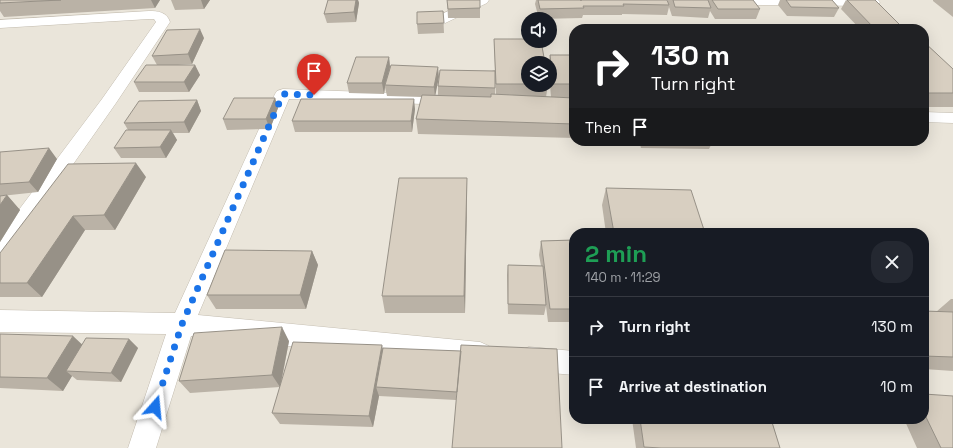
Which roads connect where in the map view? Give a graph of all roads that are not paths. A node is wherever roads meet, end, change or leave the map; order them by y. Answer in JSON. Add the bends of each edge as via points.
{"nodes":[{"id":1,"x":162,"y":0,"type":"edge"},
{"id":2,"x":482,"y":0,"type":"edge"},
{"id":3,"x":660,"y":0,"type":"edge"},
{"id":4,"x":873,"y":1,"type":"edge"},
{"id":5,"x":885,"y":13,"type":"edge"},
{"id":6,"x":149,"y":15,"type":"junction"},
{"id":7,"x":434,"y":23,"type":"edge"},
{"id":8,"x":0,"y":24,"type":"edge"},
{"id":9,"x":464,"y":100,"type":"edge"},
{"id":10,"x":929,"y":117,"type":"edge"},
{"id":11,"x":953,"y":118,"type":"edge"},
{"id":12,"x":0,"y":251,"type":"edge"},
{"id":13,"x":0,"y":321,"type":"edge"},
{"id":14,"x":182,"y":324,"type":"junction"},
{"id":15,"x":569,"y":363,"type":"edge"},
{"id":16,"x":142,"y":448,"type":"edge"}],
"edges":[{"from":1,"to":6,"type":"street"},
{"from":2,"to":7,"type":"street"},
{"from":3,"to":4,"type":"street"},
{"from":4,"to":5,"type":"street"},
{"from":6,"to":8,"type":"street"},
{"from":6,"to":12,"type":"street","via":[[162,18],[163,22],[108,103]]},
{"from":9,"to":14,"type":"street","via":[[283,94]]},
{"from":10,"to":11,"type":"street"},
{"from":13,"to":14,"type":"street"},
{"from":14,"to":15,"type":"street"},
{"from":14,"to":16,"type":"street"}]}
